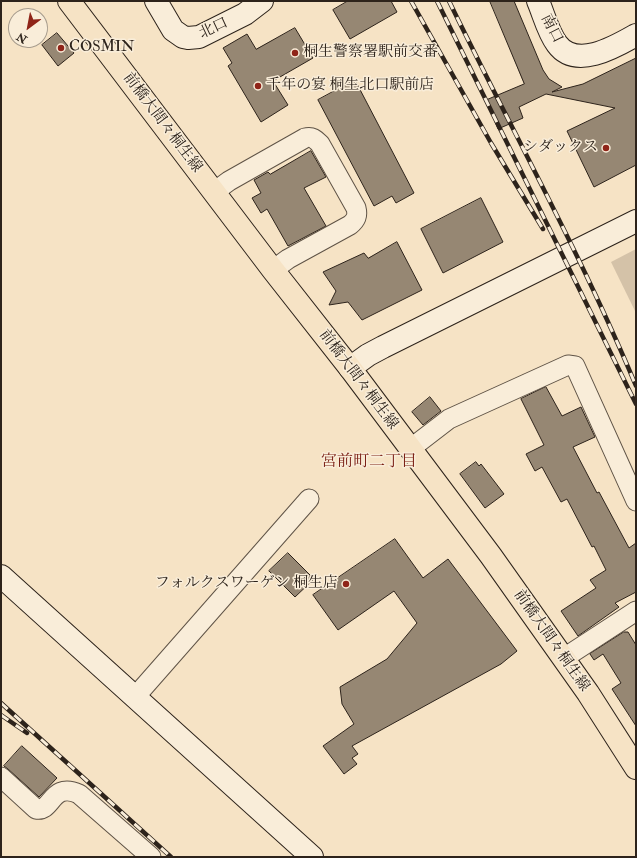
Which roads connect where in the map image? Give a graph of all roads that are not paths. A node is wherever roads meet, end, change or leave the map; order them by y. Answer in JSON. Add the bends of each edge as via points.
{"nodes":[{"id":1,"x":69,"y":1,"type":"edge"},
{"id":2,"x":156,"y":1,"type":"edge"},
{"id":3,"x":262,"y":1,"type":"edge"},
{"id":4,"x":538,"y":1,"type":"edge"},
{"id":5,"x":636,"y":35,"type":"edge"},
{"id":6,"x":214,"y":192,"type":"junction"},
{"id":7,"x":636,"y":221,"type":"edge"},
{"id":8,"x":273,"y":270,"type":"junction"},
{"id":9,"x":350,"y":368,"type":"junction"},
{"id":10,"x":410,"y":449,"type":"junction"},
{"id":11,"x":309,"y":499,"type":"dead end"},
{"id":12,"x":636,"y":501,"type":"edge"},
{"id":13,"x":1,"y":576,"type":"edge"},
{"id":14,"x":636,"y":611,"type":"edge"},
{"id":15,"x":564,"y":658,"type":"junction"},
{"id":16,"x":135,"y":697,"type":"junction"},
{"id":17,"x":636,"y":768,"type":"edge"},
{"id":18,"x":1,"y":777,"type":"edge"},
{"id":19,"x":151,"y":857,"type":"edge"},
{"id":20,"x":312,"y":857,"type":"edge"}],
"edges":[{"from":1,"to":6,"type":"main road","name":"前橋大間々桐生線"},
{"from":2,"to":3,"type":"street","name":"北口","number":"北口","via":[[173,30],[188,38],[199,37],[239,17]]},
{"from":4,"to":5,"type":"street","name":"南口","number":"南口","via":[[557,44],[571,54],[583,56],[598,53]]},
{"from":6,"to":8,"type":"main road","name":"前橋大間々桐生線"},
{"from":6,"to":8,"type":"street","via":[[305,138],[315,138],[320,144],[356,208],[355,221]]},
{"from":7,"to":9,"type":"street","via":[[383,347]]},
{"from":8,"to":9,"type":"main road","name":"前橋大間々桐生線"},
{"from":9,"to":10,"type":"main road","name":"前橋大間々桐生線"},
{"from":10,"to":12,"type":"street","via":[[449,419],[568,366],[575,366]]},
{"from":10,"to":15,"type":"main road","name":"前橋大間々桐生線"},
{"from":11,"to":16,"type":"street"},
{"from":13,"to":16,"type":"street"},
{"from":14,"to":15,"type":"street"},
{"from":15,"to":17,"type":"main road","name":"前橋大間々桐生線"},
{"from":16,"to":20,"type":"street"},
{"from":18,"to":19,"type":"street","via":[[40,810],[44,809],[56,794],[64,791],[79,794]]}]}
